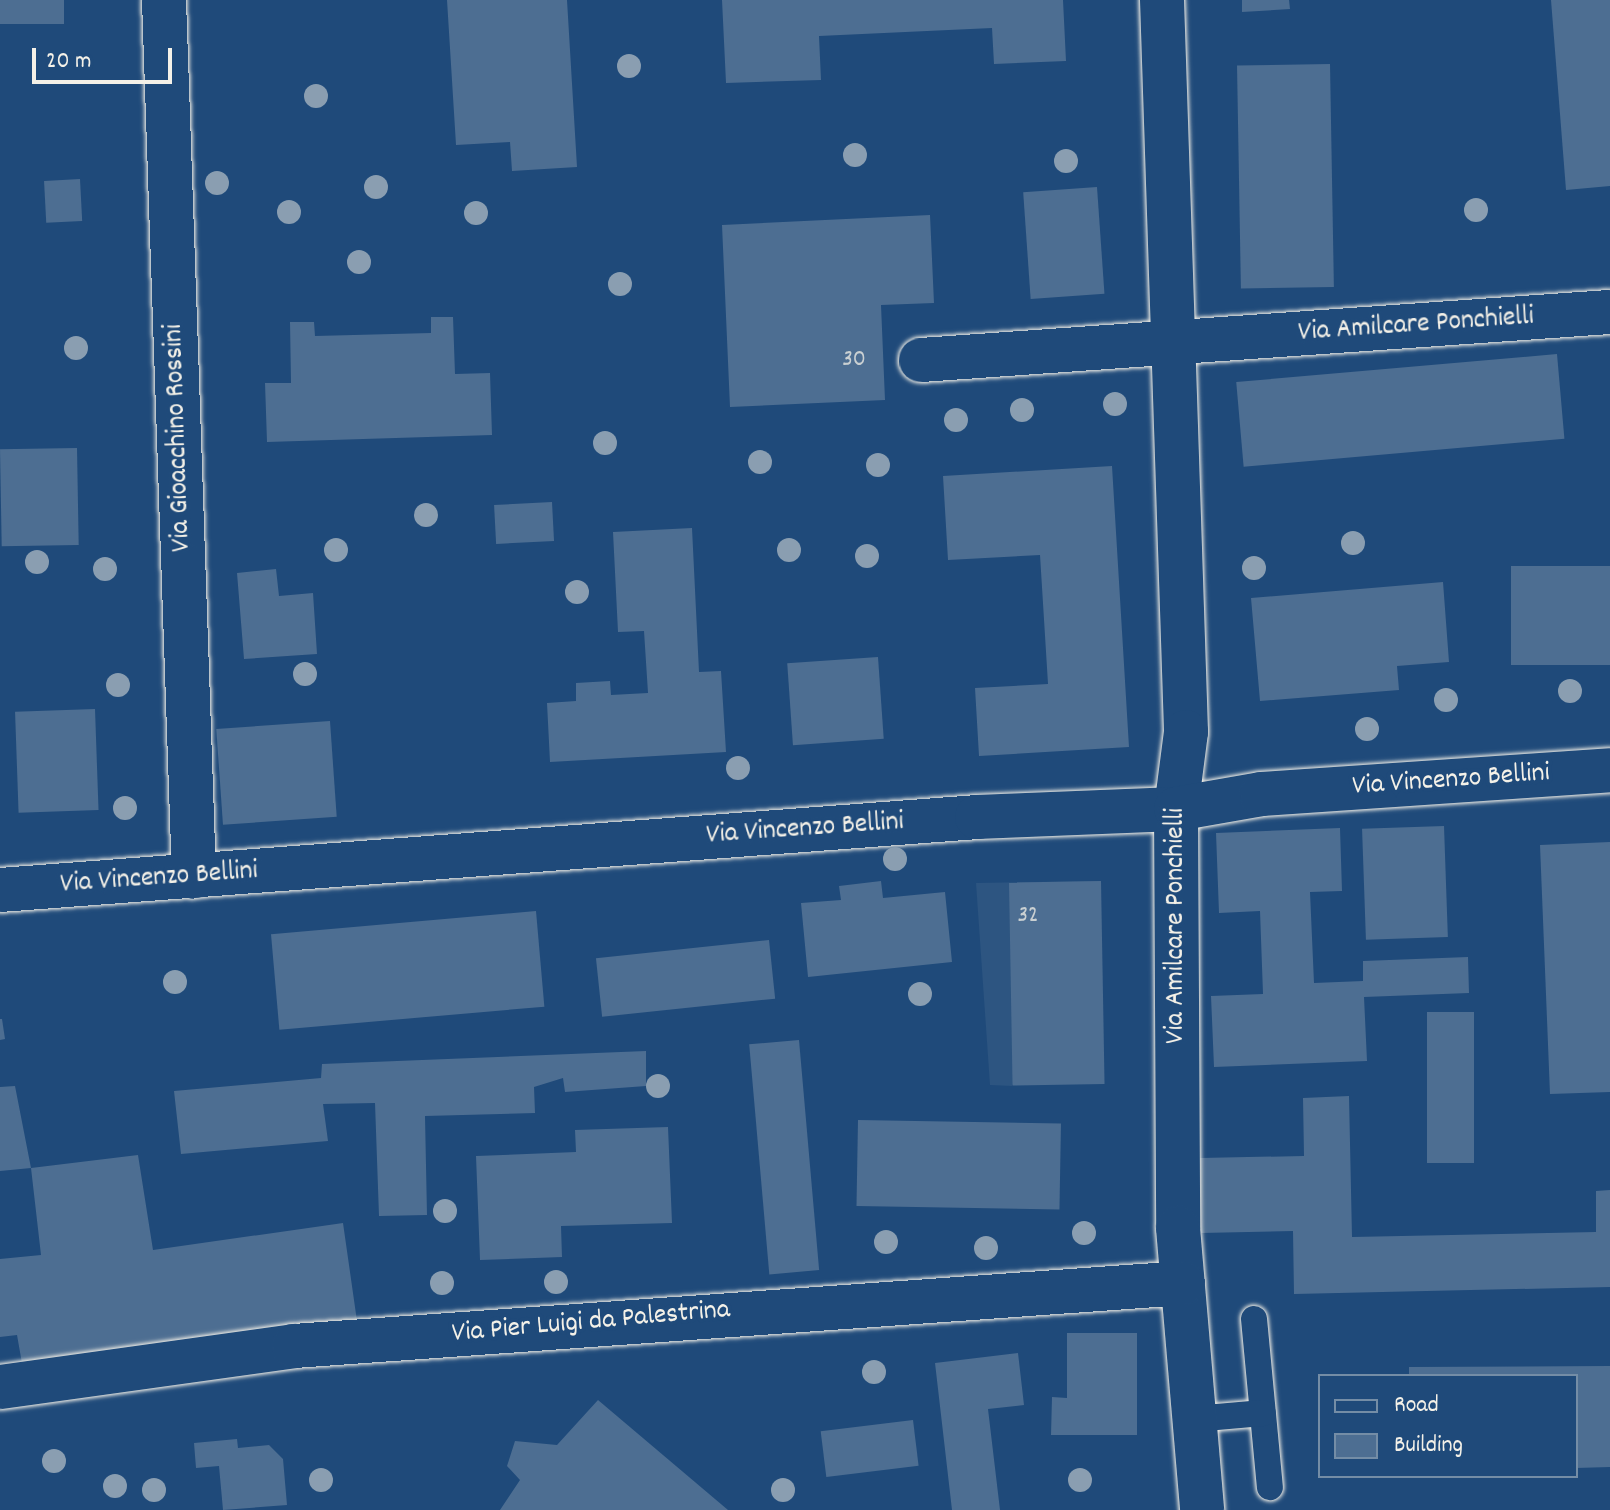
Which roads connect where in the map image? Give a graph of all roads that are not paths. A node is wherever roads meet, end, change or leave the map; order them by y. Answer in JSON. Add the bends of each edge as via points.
{"nodes":[{"id":1,"x":164,"y":0,"type":"edge"},
{"id":2,"x":1162,"y":0,"type":"edge"},
{"id":3,"x":1610,"y":312,"type":"edge"},
{"id":4,"x":1175,"y":342,"type":"junction"},
{"id":5,"x":921,"y":360,"type":"dead end"},
{"id":6,"x":1610,"y":770,"type":"edge"},
{"id":7,"x":1176,"y":809,"type":"junction"},
{"id":8,"x":194,"y":876,"type":"junction"},
{"id":9,"x":0,"y":890,"type":"edge"},
{"id":10,"x":1183,"y":1283,"type":"junction"},
{"id":11,"x":1254,"y":1319,"type":"dead end"},
{"id":12,"x":0,"y":1387,"type":"edge"},
{"id":13,"x":1263,"y":1413,"type":"junction"},
{"id":14,"x":1194,"y":1419,"type":"junction"},
{"id":15,"x":1270,"y":1487,"type":"dead end"},
{"id":16,"x":1202,"y":1510,"type":"edge"}],
"edges":[{"from":1,"to":8,"type":"street","name":"Via Gioacchino Rossini"},
{"from":2,"to":4,"type":"street","name":"Via Amilcare Ponchielli"},
{"from":3,"to":4,"type":"street","name":"Via Amilcare Ponchielli"},
{"from":4,"to":5,"type":"street","name":"Via Amilcare Ponchielli"},
{"from":4,"to":7,"type":"street","name":"Via Amilcare Ponchielli","via":[[1186,732]]},
{"from":6,"to":7,"type":"street","name":"Via Vincenzo Bellini","via":[[1262,794]]},
{"from":7,"to":8,"type":"street","name":"Via Vincenzo Bellini"},
{"from":7,"to":10,"type":"street","name":"Via Amilcare Ponchielli"},
{"from":8,"to":9,"type":"street","name":"Via Vincenzo Bellini"},
{"from":10,"to":12,"type":"street","name":"Via Pier Luigi da Palestrina","via":[[294,1346]]},
{"from":10,"to":14,"type":"street","name":"Via Amilcare Ponchielli"},
{"from":11,"to":13,"type":"lane"},
{"from":13,"to":14,"type":"lane"},
{"from":13,"to":15,"type":"lane"},
{"from":14,"to":16,"type":"street","name":"Via Amilcare Ponchielli"}]}
